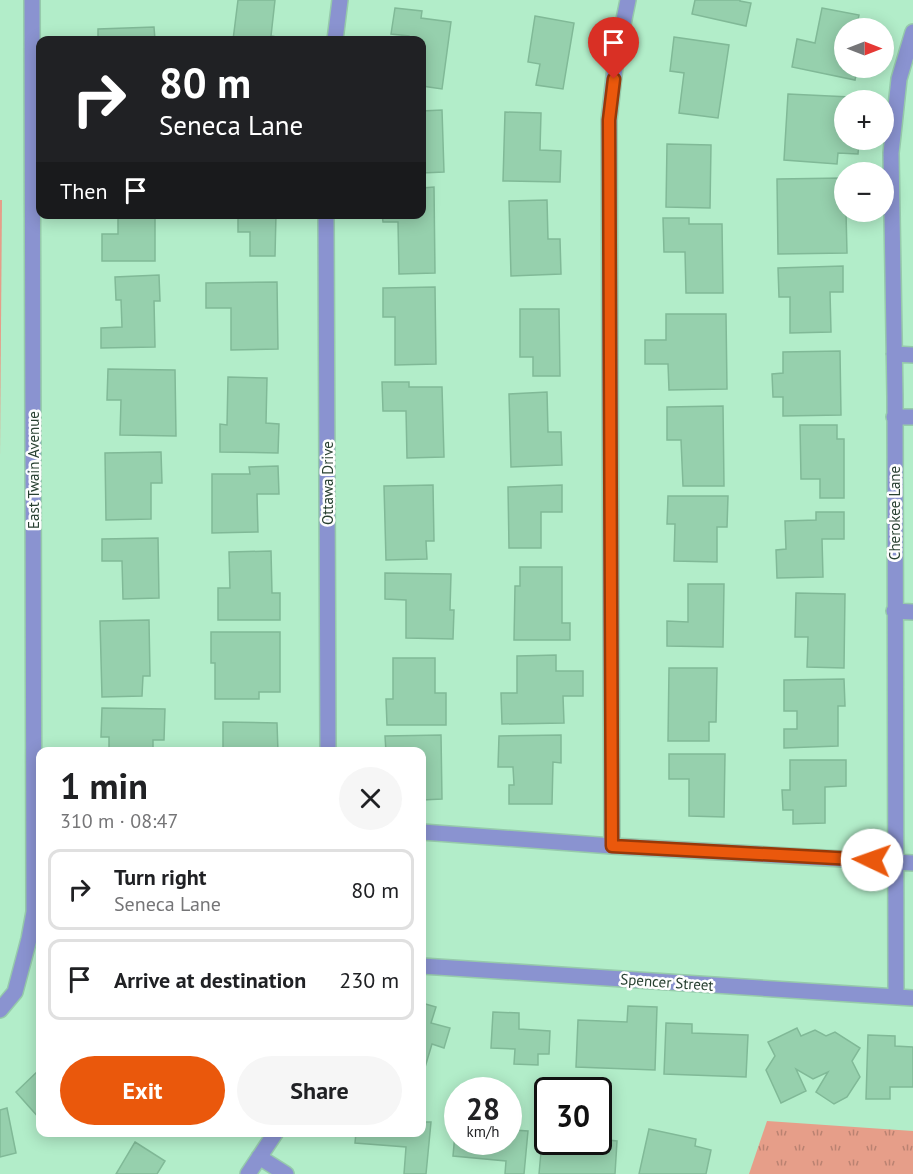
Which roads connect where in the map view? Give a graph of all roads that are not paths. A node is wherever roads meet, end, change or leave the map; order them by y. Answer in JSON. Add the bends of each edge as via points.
{"nodes":[{"id":1,"x":32,"y":0,"type":"edge"},
{"id":2,"x":340,"y":0,"type":"edge"},
{"id":3,"x":628,"y":0,"type":"edge"},
{"id":4,"x":913,"y":32,"type":"edge"},
{"id":5,"x":336,"y":36,"type":"edge"},
{"id":6,"x":326,"y":219,"type":"edge"},
{"id":7,"x":894,"y":354,"type":"junction"},
{"id":8,"x":913,"y":355,"type":"edge"},
{"id":9,"x":894,"y":417,"type":"junction"},
{"id":10,"x":913,"y":417,"type":"edge"},
{"id":11,"x":894,"y":611,"type":"junction"},
{"id":12,"x":913,"y":612,"type":"edge"},
{"id":13,"x":37,"y":747,"type":"edge"},
{"id":14,"x":328,"y":747,"type":"edge"},
{"id":15,"x":426,"y":832,"type":"edge"},
{"id":16,"x":36,"y":841,"type":"edge"},
{"id":17,"x":612,"y":846,"type":"junction"},
{"id":18,"x":896,"y":861,"type":"junction"},
{"id":19,"x":913,"y":863,"type":"edge"},
{"id":20,"x":35,"y":940,"type":"edge"},
{"id":21,"x":426,"y":966,"type":"edge"},
{"id":22,"x":896,"y":997,"type":"junction"},
{"id":23,"x":913,"y":998,"type":"edge"},
{"id":24,"x":0,"y":1010,"type":"edge"},
{"id":25,"x":273,"y":1137,"type":"edge"},
{"id":26,"x":260,"y":1157,"type":"junction"},
{"id":27,"x":248,"y":1174,"type":"edge"},
{"id":28,"x":286,"y":1174,"type":"edge"}],
"edges":[{"from":1,"to":13,"type":"street","name":"East Twain Avenue"},
{"from":2,"to":5,"type":"street"},
{"from":3,"to":17,"type":"street","via":[[609,120]]},
{"from":4,"to":7,"type":"street","name":"Cherokee Lane","via":[[899,80],[891,153]]},
{"from":6,"to":14,"type":"street","name":"Ottawa Drive"},
{"from":7,"to":8,"type":"street"},
{"from":7,"to":9,"type":"street","name":"Cherokee Lane"},
{"from":9,"to":10,"type":"street"},
{"from":9,"to":11,"type":"street","name":"Cherokee Lane"},
{"from":11,"to":12,"type":"street"},
{"from":11,"to":18,"type":"street","name":"Cherokee Lane"},
{"from":15,"to":17,"type":"street"},
{"from":16,"to":20,"type":"street","name":"East Twain Avenue"},
{"from":17,"to":18,"type":"street"},
{"from":18,"to":19,"type":"street"},
{"from":18,"to":22,"type":"street","name":"Cherokee Lane"},
{"from":20,"to":24,"type":"street","via":[[15,992]]},
{"from":21,"to":22,"type":"street","name":"Spencer Street"},
{"from":22,"to":23,"type":"street","name":"Spencer Street"},
{"from":25,"to":26,"type":"street"},
{"from":26,"to":27,"type":"street"},
{"from":26,"to":28,"type":"street"}]}
